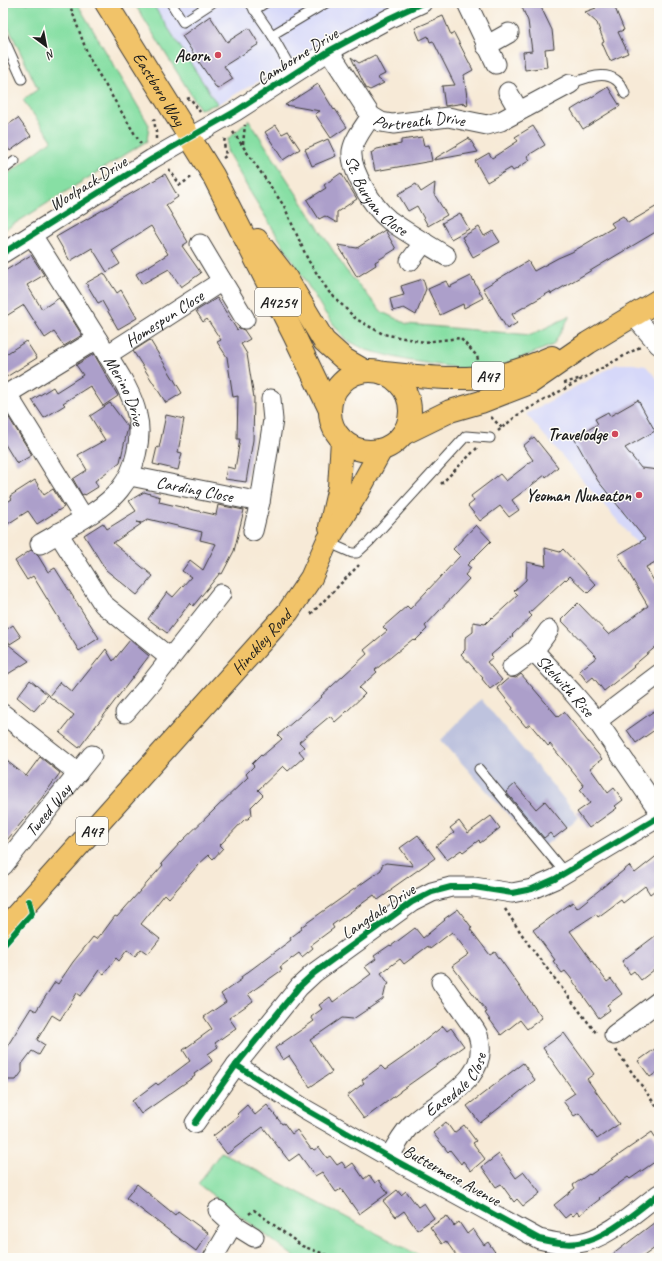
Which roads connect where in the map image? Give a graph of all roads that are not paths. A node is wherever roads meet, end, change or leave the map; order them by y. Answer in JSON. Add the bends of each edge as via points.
{"nodes":[{"id":1,"x":106,"y":3,"type":"edge"},
{"id":2,"x":171,"y":3,"type":"edge"},
{"id":3,"x":212,"y":3,"type":"edge"},
{"id":4,"x":265,"y":3,"type":"edge"},
{"id":5,"x":326,"y":3,"type":"edge"},
{"id":6,"x":422,"y":3,"type":"edge"},
{"id":7,"x":466,"y":3,"type":"edge"},
{"id":8,"x":252,"y":6,"type":"edge"},
{"id":9,"x":509,"y":33,"type":"dead end"},
{"id":10,"x":272,"y":35,"type":"junction"},
{"id":11,"x":3,"y":37,"type":"edge"},
{"id":12,"x":486,"y":46,"type":"junction"},
{"id":13,"x":330,"y":51,"type":"junction"},
{"id":14,"x":496,"y":64,"type":"dead end"},
{"id":15,"x":294,"y":74,"type":"junction"},
{"id":16,"x":22,"y":79,"type":"dead end"},
{"id":17,"x":570,"y":84,"type":"joint"},
{"id":18,"x":508,"y":92,"type":"dead end"},
{"id":19,"x":625,"y":94,"type":"dead end"},
{"id":20,"x":519,"y":111,"type":"junction"},
{"id":21,"x":371,"y":116,"type":"junction"},
{"id":22,"x":189,"y":138,"type":"junction"},
{"id":23,"x":15,"y":161,"type":"dead end"},
{"id":24,"x":3,"y":170,"type":"edge"},
{"id":25,"x":224,"y":196,"type":"junction"},
{"id":26,"x":32,"y":235,"type":"junction"},
{"id":27,"x":424,"y":242,"type":"junction"},
{"id":28,"x":200,"y":244,"type":"dead end"},
{"id":29,"x":3,"y":253,"type":"edge"},
{"id":30,"x":446,"y":256,"type":"dead end"},
{"id":31,"x":410,"y":261,"type":"dead end"},
{"id":32,"x":222,"y":281,"type":"junction"},
{"id":33,"x":659,"y":300,"type":"edge"},
{"id":34,"x":634,"y":316,"type":"junction"},
{"id":35,"x":245,"y":319,"type":"dead end"},
{"id":36,"x":97,"y":339,"type":"junction"},
{"id":37,"x":657,"y":342,"type":"edge"},
{"id":38,"x":588,"y":343,"type":"junction"},
{"id":39,"x":107,"y":355,"type":"junction"},
{"id":40,"x":374,"y":372,"type":"junction"},
{"id":41,"x":5,"y":390,"type":"edge"},
{"id":42,"x":270,"y":399,"type":"dead end"},
{"id":43,"x":330,"y":410,"type":"junction"},
{"id":44,"x":403,"y":434,"type":"junction"},
{"id":45,"x":490,"y":438,"type":"road end"},
{"id":46,"x":342,"y":440,"type":"junction"},
{"id":47,"x":381,"y":450,"type":"junction"},
{"id":48,"x":130,"y":476,"type":"junction"},
{"id":49,"x":260,"y":502,"type":"junction"},
{"id":50,"x":84,"y":518,"type":"junction"},
{"id":51,"x":253,"y":531,"type":"dead end"},
{"id":52,"x":58,"y":533,"type":"junction"},
{"id":53,"x":327,"y":542,"type":"junction"},
{"id":54,"x":40,"y":544,"type":"dead end"},
{"id":55,"x":221,"y":594,"type":"dead end"},
{"id":56,"x":549,"y":630,"type":"dead end"},
{"id":57,"x":534,"y":651,"type":"junction"},
{"id":58,"x":170,"y":658,"type":"junction"},
{"id":59,"x":512,"y":667,"type":"dead end"},
{"id":60,"x":659,"y":674,"type":"edge"},
{"id":61,"x":125,"y":713,"type":"dead end"},
{"id":62,"x":3,"y":714,"type":"edge"},
{"id":63,"x":597,"y":721,"type":"junction"},
{"id":64,"x":92,"y":755,"type":"dead end"},
{"id":65,"x":479,"y":768,"type":"dead end"},
{"id":66,"x":78,"y":773,"type":"junction"},
{"id":67,"x":659,"y":811,"type":"edge"},
{"id":68,"x":659,"y":816,"type":"edge"},
{"id":69,"x":3,"y":866,"type":"edge"},
{"id":70,"x":565,"y":873,"type":"junction"},
{"id":71,"x":3,"y":930,"type":"edge"},
{"id":72,"x":441,"y":982,"type":"dead end"},
{"id":73,"x":659,"y":1001,"type":"edge"},
{"id":74,"x":611,"y":1038,"type":"road end"},
{"id":75,"x":236,"y":1065,"type":"junction"},
{"id":76,"x":195,"y":1124,"type":"dead end"},
{"id":77,"x":389,"y":1157,"type":"junction"},
{"id":78,"x":659,"y":1194,"type":"edge"},
{"id":79,"x":218,"y":1210,"type":"dead end"},
{"id":80,"x":233,"y":1224,"type":"junction"},
{"id":81,"x":254,"y":1237,"type":"dead end"},
{"id":82,"x":581,"y":1251,"type":"edge"},
{"id":83,"x":213,"y":1258,"type":"edge"}],
"edges":[{"from":1,"to":22,"type":"main road","name":"Eastboro Way","number":"A4254"},
{"from":2,"to":3,"type":"lane","via":[[183,22]]},
{"from":4,"to":8,"type":"lane"},
{"from":5,"to":10,"type":"lane"},
{"from":6,"to":13,"type":"street","name":"Camborne Drive"},
{"from":7,"to":12,"type":"street"},
{"from":8,"to":10,"type":"lane"},
{"from":9,"to":12,"type":"street"},
{"from":10,"to":15,"type":"lane"},
{"from":11,"to":16,"type":"lane"},
{"from":12,"to":14,"type":"street"},
{"from":13,"to":15,"type":"street","name":"Camborne Drive"},
{"from":13,"to":21,"type":"street","name":"Portreath Drive"},
{"from":15,"to":22,"type":"street","name":"Camborne Drive"},
{"from":17,"to":19,"type":"lane","via":[[589,76],[603,75],[616,80],[623,87]]},
{"from":17,"to":20,"type":"street","name":"Portreath Drive"},
{"from":18,"to":20,"type":"street"},
{"from":20,"to":21,"type":"street","name":"Portreath Drive","via":[[487,125],[448,117],[393,124],[381,122]]},
{"from":21,"to":27,"type":"street","name":"St. Buryan Close","via":[[352,152],[358,178],[389,220]]},
{"from":22,"to":25,"type":"main road","name":"Eastboro Way","number":"A4254"},
{"from":22,"to":26,"type":"street","name":"Woolpack Drive","via":[[157,150]]},
{"from":23,"to":24,"type":"lane"},
{"from":25,"to":40,"type":"main road","number":"A4254","via":[[285,276],[324,341],[344,359]]},
{"from":25,"to":43,"type":"main road","number":"A4254"},
{"from":26,"to":29,"type":"street","name":"Woolpack Drive"},
{"from":26,"to":36,"type":"street","name":"Merino Drive"},
{"from":27,"to":30,"type":"street","name":"St. Buryan Close"},
{"from":27,"to":31,"type":"street","name":"St. Buryan Close"},
{"from":28,"to":32,"type":"street","name":"Homespun Close"},
{"from":32,"to":35,"type":"street","name":"Homespun Close"},
{"from":32,"to":39,"type":"street","name":"Homespun Close"},
{"from":33,"to":34,"type":"main road","number":"A47"},
{"from":34,"to":37,"type":"street"},
{"from":34,"to":38,"type":"main road","number":"A47"},
{"from":36,"to":39,"type":"street","name":"Merino Drive"},
{"from":36,"to":41,"type":"street"},
{"from":38,"to":40,"type":"main road","number":"A47","via":[[520,370],[491,376],[447,378]]},
{"from":38,"to":44,"type":"main road","number":"A47","via":[[530,383],[450,411]]},
{"from":39,"to":48,"type":"street","name":"Merino Drive","via":[[132,398],[138,417],[138,446]]},
{"from":40,"to":43,"type":"main road","number":"A47","via":[[350,376],[338,386]]},
{"from":40,"to":44,"type":"main road","via":[[395,380],[408,397],[409,420]]},
{"from":41,"to":50,"type":"street"},
{"from":42,"to":49,"type":"street","via":[[273,420]]},
{"from":43,"to":46,"type":"main road","number":"A47","via":[[330,420]]},
{"from":44,"to":47,"type":"main road","number":"A47","via":[[390,446]]},
{"from":45,"to":53,"type":"lane","via":[[466,436],[357,553]]},
{"from":46,"to":47,"type":"main road","number":"A47","via":[[360,450]]},
{"from":46,"to":53,"type":"main road","name":"Hinckley Road","number":"A47","via":[[338,487]]},
{"from":47,"to":53,"type":"main road","name":"Hinckley Road","number":"A47"},
{"from":48,"to":49,"type":"street","name":"Carding Close"},
{"from":48,"to":50,"type":"street","name":"Merino Drive","via":[[105,504]]},
{"from":49,"to":51,"type":"street"},
{"from":50,"to":52,"type":"street","name":"Merino Drive"},
{"from":52,"to":54,"type":"street","name":"Merino Drive"},
{"from":52,"to":58,"type":"street","via":[[103,604]]},
{"from":53,"to":71,"type":"main road","name":"Hinckley Road","number":"A47","via":[[311,578],[288,612]]},
{"from":55,"to":58,"type":"street"},
{"from":56,"to":57,"type":"street","name":"Skelwith Rise"},
{"from":57,"to":59,"type":"street","name":"Skelwith Rise"},
{"from":57,"to":63,"type":"street","name":"Skelwith Rise"},
{"from":58,"to":61,"type":"street"},
{"from":60,"to":63,"type":"street","name":"Skelwith Rise"},
{"from":62,"to":66,"type":"street","name":"Tweed Way"},
{"from":63,"to":67,"type":"street","name":"Skelwith Rise"},
{"from":64,"to":66,"type":"street","name":"Tweed Way"},
{"from":65,"to":70,"type":"lane"},
{"from":66,"to":69,"type":"street","name":"Tweed Way"},
{"from":68,"to":70,"type":"street","name":"Langdale Drive"},
{"from":70,"to":75,"type":"street","name":"Langdale Drive","via":[[532,890],[512,893],[452,887],[432,892],[412,902],[314,973],[299,987]]},
{"from":72,"to":77,"type":"street","name":"Easedale Close","via":[[478,1034],[479,1061],[463,1085],[407,1128]]},
{"from":73,"to":74,"type":"street"},
{"from":75,"to":76,"type":"street","name":"Langdale Drive"},
{"from":75,"to":77,"type":"street","name":"Buttermere Avenue"},
{"from":77,"to":82,"type":"street","name":"Buttermere Avenue","via":[[539,1239]]},
{"from":78,"to":82,"type":"street","name":"Buttermere Avenue"},
{"from":79,"to":80,"type":"street"},
{"from":80,"to":81,"type":"street"},
{"from":80,"to":83,"type":"street"}]}
